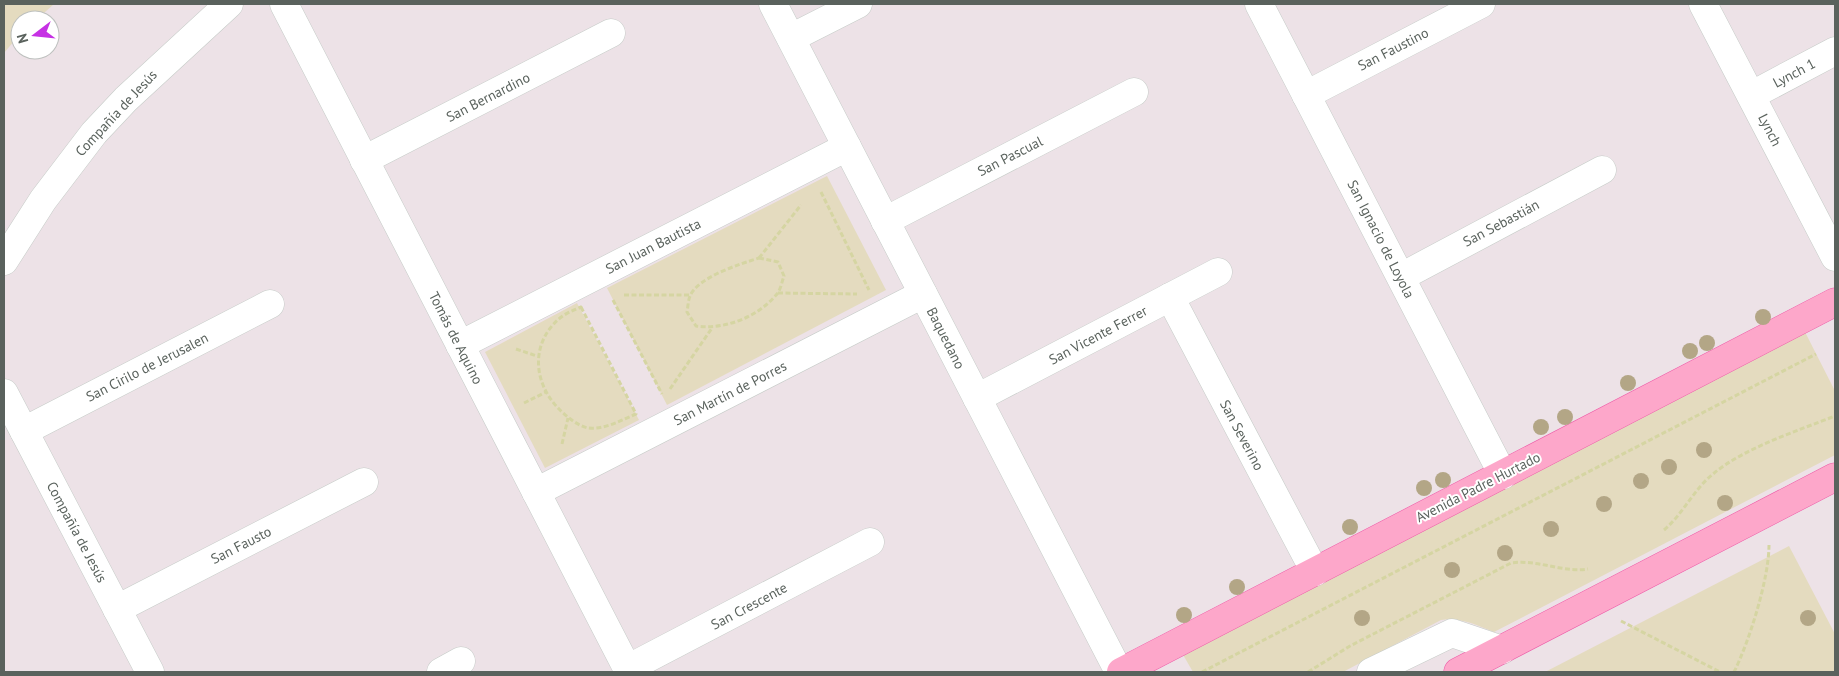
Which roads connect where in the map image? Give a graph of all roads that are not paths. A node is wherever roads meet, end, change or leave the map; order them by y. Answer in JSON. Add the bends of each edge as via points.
{"nodes":[{"id":1,"x":228,"y":4,"type":"edge"},
{"id":2,"x":284,"y":4,"type":"edge"},
{"id":3,"x":773,"y":4,"type":"edge"},
{"id":4,"x":858,"y":4,"type":"edge"},
{"id":5,"x":1259,"y":4,"type":"edge"},
{"id":6,"x":1481,"y":4,"type":"edge"},
{"id":7,"x":1702,"y":4,"type":"edge"},
{"id":8,"x":611,"y":33,"type":"dead end"},
{"id":9,"x":791,"y":38,"type":"junction"},
{"id":10,"x":1835,"y":51,"type":"edge"},
{"id":11,"x":1134,"y":92,"type":"dead end"},
{"id":12,"x":1306,"y":94,"type":"junction"},
{"id":13,"x":1752,"y":95,"type":"junction"},
{"id":14,"x":847,"y":147,"type":"junction"},
{"id":15,"x":364,"y":160,"type":"junction"},
{"id":16,"x":1602,"y":170,"type":"dead end"},
{"id":17,"x":885,"y":221,"type":"junction"},
{"id":18,"x":1835,"y":257,"type":"edge"},
{"id":19,"x":4,"y":261,"type":"edge"},
{"id":20,"x":1218,"y":272,"type":"dead end"},
{"id":21,"x":1400,"y":277,"type":"junction"},
{"id":22,"x":923,"y":294,"type":"junction"},
{"id":23,"x":1170,"y":297,"type":"junction"},
{"id":24,"x":1835,"y":302,"type":"edge"},
{"id":25,"x":270,"y":304,"type":"dead end"},
{"id":26,"x":460,"y":346,"type":"junction"},
{"id":27,"x":4,"y":393,"type":"edge"},
{"id":28,"x":977,"y":398,"type":"junction"},
{"id":29,"x":24,"y":431,"type":"junction"},
{"id":30,"x":1503,"y":475,"type":"junction"},
{"id":31,"x":1835,"y":476,"type":"edge"},
{"id":32,"x":364,"y":482,"type":"dead end"},
{"id":33,"x":536,"y":492,"type":"junction"},
{"id":34,"x":870,"y":542,"type":"dead end"},
{"id":35,"x":1315,"y":572,"type":"junction"},
{"id":36,"x":117,"y":609,"type":"junction"},
{"id":37,"x":1502,"y":650,"type":"junction"},
{"id":38,"x":628,"y":671,"type":"edge"},
{"id":39,"x":150,"y":672,"type":"edge"},
{"id":40,"x":1120,"y":672,"type":"edge"},
{"id":41,"x":1371,"y":672,"type":"edge"},
{"id":42,"x":1458,"y":672,"type":"edge"}],
"edges":[{"from":1,"to":19,"type":"street","name":"Compañía de Jesús","via":[[94,133],[43,200]]},
{"from":2,"to":15,"type":"street","name":"Tomás de Aquino"},
{"from":3,"to":9,"type":"street","name":"Baquedano"},
{"from":4,"to":9,"type":"street"},
{"from":5,"to":12,"type":"street","name":"San Ignacio de Loyola"},
{"from":6,"to":12,"type":"street","name":"San Faustino"},
{"from":7,"to":13,"type":"street","name":"Lynch"},
{"from":8,"to":15,"type":"street","name":"San Bernardino"},
{"from":9,"to":14,"type":"street","name":"Baquedano"},
{"from":10,"to":13,"type":"street","name":"Lynch 1"},
{"from":11,"to":17,"type":"street","name":"San Pascual"},
{"from":12,"to":21,"type":"street","name":"San Ignacio de Loyola"},
{"from":13,"to":18,"type":"street","name":"Lynch"},
{"from":14,"to":17,"type":"street","name":"Baquedano"},
{"from":14,"to":26,"type":"street","name":"San Juan Bautista"},
{"from":15,"to":26,"type":"street","name":"Tomás de Aquino"},
{"from":16,"to":21,"type":"street","name":"San Sebastián"},
{"from":17,"to":22,"type":"street","name":"Baquedano"},
{"from":20,"to":23,"type":"street","name":"San Vicente Ferrer"},
{"from":21,"to":30,"type":"street","name":"San Ignacio de Loyola"},
{"from":22,"to":28,"type":"street","name":"Baquedano"},
{"from":22,"to":33,"type":"street","name":"San Martín de Porres"},
{"from":23,"to":28,"type":"street","name":"San Vicente Ferrer"},
{"from":23,"to":35,"type":"street","name":"San Severino"},
{"from":24,"to":30,"type":"main road","name":"Avenida Padre Hurtado"},
{"from":25,"to":29,"type":"street","name":"San Cirilo de Jerusalen"},
{"from":26,"to":33,"type":"street","name":"Tomás de Aquino"},
{"from":27,"to":29,"type":"street","name":"Compañía de Jesús"},
{"from":28,"to":40,"type":"street","name":"Baquedano"},
{"from":29,"to":36,"type":"street","name":"Compañía de Jesús"},
{"from":30,"to":35,"type":"main road","name":"Avenida Padre Hurtado"},
{"from":31,"to":37,"type":"main road"},
{"from":32,"to":36,"type":"street","name":"San Fausto"},
{"from":33,"to":38,"type":"street","name":"Tomás de Aquino"},
{"from":34,"to":38,"type":"street","name":"San Crescente"},
{"from":35,"to":40,"type":"main road","name":"Avenida Padre Hurtado"},
{"from":36,"to":39,"type":"street","name":"Compañía de Jesús"},
{"from":37,"to":41,"type":"street","via":[[1452,632]]},
{"from":37,"to":42,"type":"main road"}]}
